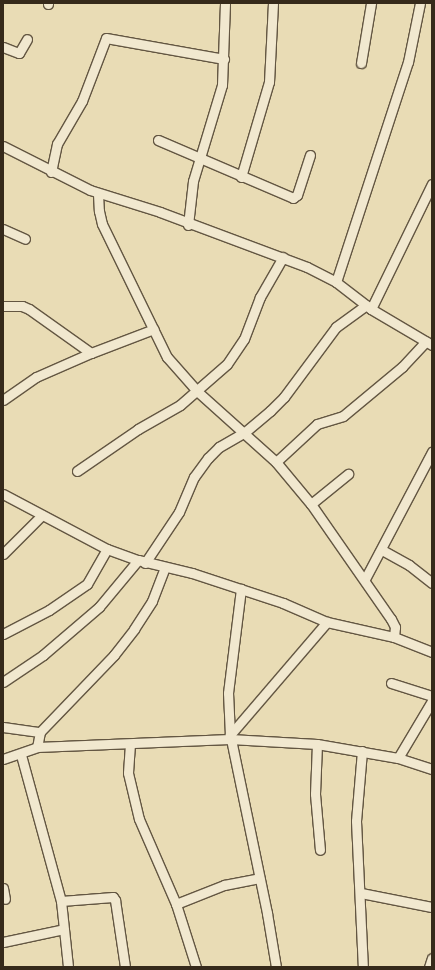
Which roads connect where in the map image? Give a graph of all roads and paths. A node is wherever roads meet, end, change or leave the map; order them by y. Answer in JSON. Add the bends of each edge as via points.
{"nodes":[{"id":1,"x":225,"y":3,"type":"edge"},
{"id":2,"x":273,"y":3,"type":"edge"},
{"id":3,"x":371,"y":3,"type":"edge"},
{"id":4,"x":420,"y":3,"type":"edge"},
{"id":5,"x":27,"y":39,"type":"dead end"},
{"id":6,"x":3,"y":47,"type":"edge"},
{"id":7,"x":224,"y":59,"type":"junction"},
{"id":8,"x":361,"y":63,"type":"dead end"},
{"id":9,"x":158,"y":140,"type":"dead end"},
{"id":10,"x":3,"y":146,"type":"edge"},
{"id":11,"x":310,"y":156,"type":"dead end"},
{"id":12,"x":200,"y":157,"type":"junction"},
{"id":13,"x":51,"y":172,"type":"junction"},
{"id":14,"x":241,"y":177,"type":"junction"},
{"id":15,"x":432,"y":184,"type":"edge"},
{"id":16,"x":98,"y":194,"type":"junction"},
{"id":17,"x":188,"y":225,"type":"junction"},
{"id":18,"x":3,"y":229,"type":"edge"},
{"id":19,"x":25,"y":239,"type":"dead end"},
{"id":20,"x":283,"y":257,"type":"junction"},
{"id":21,"x":336,"y":282,"type":"junction"},
{"id":22,"x":3,"y":306,"type":"edge"},
{"id":23,"x":368,"y":307,"type":"junction"},
{"id":24,"x":154,"y":329,"type":"junction"},
{"id":25,"x":429,"y":343,"type":"edge"},
{"id":26,"x":91,"y":353,"type":"junction"},
{"id":27,"x":198,"y":392,"type":"junction"},
{"id":28,"x":3,"y":400,"type":"edge"},
{"id":29,"x":245,"y":432,"type":"junction"},
{"id":30,"x":432,"y":452,"type":"edge"},
{"id":31,"x":276,"y":462,"type":"junction"},
{"id":32,"x":77,"y":471,"type":"dead end"},
{"id":33,"x":348,"y":474,"type":"dead end"},
{"id":34,"x":3,"y":494,"type":"edge"},
{"id":35,"x":311,"y":504,"type":"junction"},
{"id":36,"x":42,"y":515,"type":"junction"},
{"id":37,"x":107,"y":549,"type":"junction"},
{"id":38,"x":382,"y":550,"type":"junction"},
{"id":39,"x":3,"y":554,"type":"edge"},
{"id":40,"x":141,"y":562,"type":"junction"},
{"id":41,"x":164,"y":569,"type":"junction"},
{"id":42,"x":365,"y":579,"type":"junction"},
{"id":43,"x":432,"y":584,"type":"edge"},
{"id":44,"x":242,"y":590,"type":"junction"},
{"id":45,"x":327,"y":622,"type":"junction"},
{"id":46,"x":3,"y":634,"type":"edge"},
{"id":47,"x":394,"y":637,"type":"junction"},
{"id":48,"x":432,"y":652,"type":"edge"},
{"id":49,"x":3,"y":682,"type":"edge"},
{"id":50,"x":391,"y":683,"type":"dead end"},
{"id":51,"x":432,"y":696,"type":"edge"},
{"id":52,"x":432,"y":701,"type":"edge"},
{"id":53,"x":3,"y":727,"type":"edge"},
{"id":54,"x":40,"y":732,"type":"junction"},
{"id":55,"x":230,"y":737,"type":"junction"},
{"id":56,"x":130,"y":744,"type":"junction"},
{"id":57,"x":317,"y":744,"type":"junction"},
{"id":58,"x":37,"y":747,"type":"junction"},
{"id":59,"x":362,"y":751,"type":"junction"},
{"id":60,"x":21,"y":755,"type":"junction"},
{"id":61,"x":398,"y":758,"type":"junction"},
{"id":62,"x":3,"y":759,"type":"edge"},
{"id":63,"x":432,"y":769,"type":"edge"},
{"id":64,"x":320,"y":850,"type":"dead end"},
{"id":65,"x":259,"y":878,"type":"junction"},
{"id":66,"x":3,"y":888,"type":"edge"},
{"id":67,"x":361,"y":893,"type":"junction"},
{"id":68,"x":5,"y":899,"type":"dead end"},
{"id":69,"x":61,"y":901,"type":"junction"},
{"id":70,"x":176,"y":904,"type":"junction"},
{"id":71,"x":432,"y":907,"type":"edge"},
{"id":72,"x":64,"y":929,"type":"junction"},
{"id":73,"x":3,"y":942,"type":"edge"},
{"id":74,"x":432,"y":958,"type":"edge"},
{"id":75,"x":68,"y":967,"type":"edge"},
{"id":76,"x":125,"y":967,"type":"edge"},
{"id":77,"x":196,"y":967,"type":"edge"},
{"id":78,"x":276,"y":967,"type":"edge"},
{"id":79,"x":364,"y":967,"type":"edge"},
{"id":80,"x":429,"y":967,"type":"edge"}],
"edges":[{"from":1,"to":7,"type":"street"},
{"from":2,"to":14,"type":"street","via":[[269,82]]},
{"from":3,"to":8,"type":"street"},
{"from":4,"to":21,"type":"street","via":[[408,62]]},
{"from":5,"to":6,"type":"street","via":[[20,53]]},
{"from":7,"to":12,"type":"street","via":[[219,99]]},
{"from":7,"to":13,"type":"street","via":[[106,38],[82,100],[57,144]]},
{"from":9,"to":12,"type":"street"},
{"from":10,"to":13,"type":"street"},
{"from":11,"to":14,"type":"street","via":[[297,194],[293,198]]},
{"from":12,"to":14,"type":"street"},
{"from":12,"to":17,"type":"street","via":[[193,181]]},
{"from":13,"to":16,"type":"street"},
{"from":15,"to":23,"type":"street"},
{"from":16,"to":17,"type":"street","via":[[160,212]]},
{"from":16,"to":24,"type":"street","via":[[102,224]]},
{"from":17,"to":20,"type":"street"},
{"from":18,"to":19,"type":"street"},
{"from":20,"to":21,"type":"street"},
{"from":20,"to":27,"type":"street","via":[[260,297],[238,349]]},
{"from":21,"to":23,"type":"street"},
{"from":22,"to":26,"type":"street","via":[[22,306],[29,309]]},
{"from":23,"to":25,"type":"street"},
{"from":23,"to":29,"type":"street","via":[[336,327],[284,397]]},
{"from":24,"to":26,"type":"street"},
{"from":24,"to":27,"type":"street","via":[[167,357]]},
{"from":25,"to":31,"type":"street","via":[[343,416],[317,424]]},
{"from":26,"to":28,"type":"street","via":[[36,377]]},
{"from":27,"to":29,"type":"street"},
{"from":27,"to":32,"type":"street"},
{"from":29,"to":31,"type":"street"},
{"from":29,"to":40,"type":"street","via":[[219,447],[208,458],[194,477],[179,512]]},
{"from":30,"to":38,"type":"street"},
{"from":31,"to":35,"type":"street"},
{"from":33,"to":35,"type":"street"},
{"from":34,"to":36,"type":"street"},
{"from":35,"to":42,"type":"street"},
{"from":36,"to":37,"type":"street"},
{"from":36,"to":39,"type":"street"},
{"from":37,"to":40,"type":"street"},
{"from":37,"to":46,"type":"street","via":[[87,584],[49,610]]},
{"from":38,"to":42,"type":"street"},
{"from":38,"to":43,"type":"street","via":[[409,565]]},
{"from":40,"to":41,"type":"street"},
{"from":40,"to":49,"type":"street","via":[[94,612],[43,655]]},
{"from":41,"to":44,"type":"street","via":[[192,573]]},
{"from":41,"to":54,"type":"street","via":[[152,600],[134,629],[114,655]]},
{"from":42,"to":47,"type":"street","via":[[395,627]]},
{"from":44,"to":45,"type":"street","via":[[283,603]]},
{"from":44,"to":55,"type":"street","via":[[228,693]]},
{"from":45,"to":47,"type":"street"},
{"from":45,"to":55,"type":"street"},
{"from":47,"to":48,"type":"street"},
{"from":50,"to":51,"type":"street"},
{"from":52,"to":61,"type":"street"},
{"from":53,"to":54,"type":"street"},
{"from":54,"to":58,"type":"street"},
{"from":55,"to":56,"type":"street"},
{"from":55,"to":57,"type":"street"},
{"from":55,"to":65,"type":"street"},
{"from":56,"to":58,"type":"street"},
{"from":56,"to":70,"type":"street","via":[[128,774],[139,819]]},
{"from":57,"to":59,"type":"street"},
{"from":57,"to":64,"type":"street","via":[[315,794]]},
{"from":58,"to":60,"type":"street"},
{"from":59,"to":61,"type":"street"},
{"from":59,"to":67,"type":"street","via":[[356,821]]},
{"from":60,"to":62,"type":"street"},
{"from":60,"to":69,"type":"street"},
{"from":61,"to":63,"type":"street"},
{"from":65,"to":70,"type":"street","via":[[224,884]]},
{"from":65,"to":78,"type":"street"},
{"from":66,"to":68,"type":"street"},
{"from":67,"to":71,"type":"street"},
{"from":67,"to":79,"type":"street"},
{"from":69,"to":72,"type":"street"},
{"from":69,"to":76,"type":"street","via":[[112,897],[115,900]]},
{"from":70,"to":77,"type":"street"},
{"from":72,"to":73,"type":"street"},
{"from":72,"to":75,"type":"street"},
{"from":74,"to":80,"type":"street"}]}
